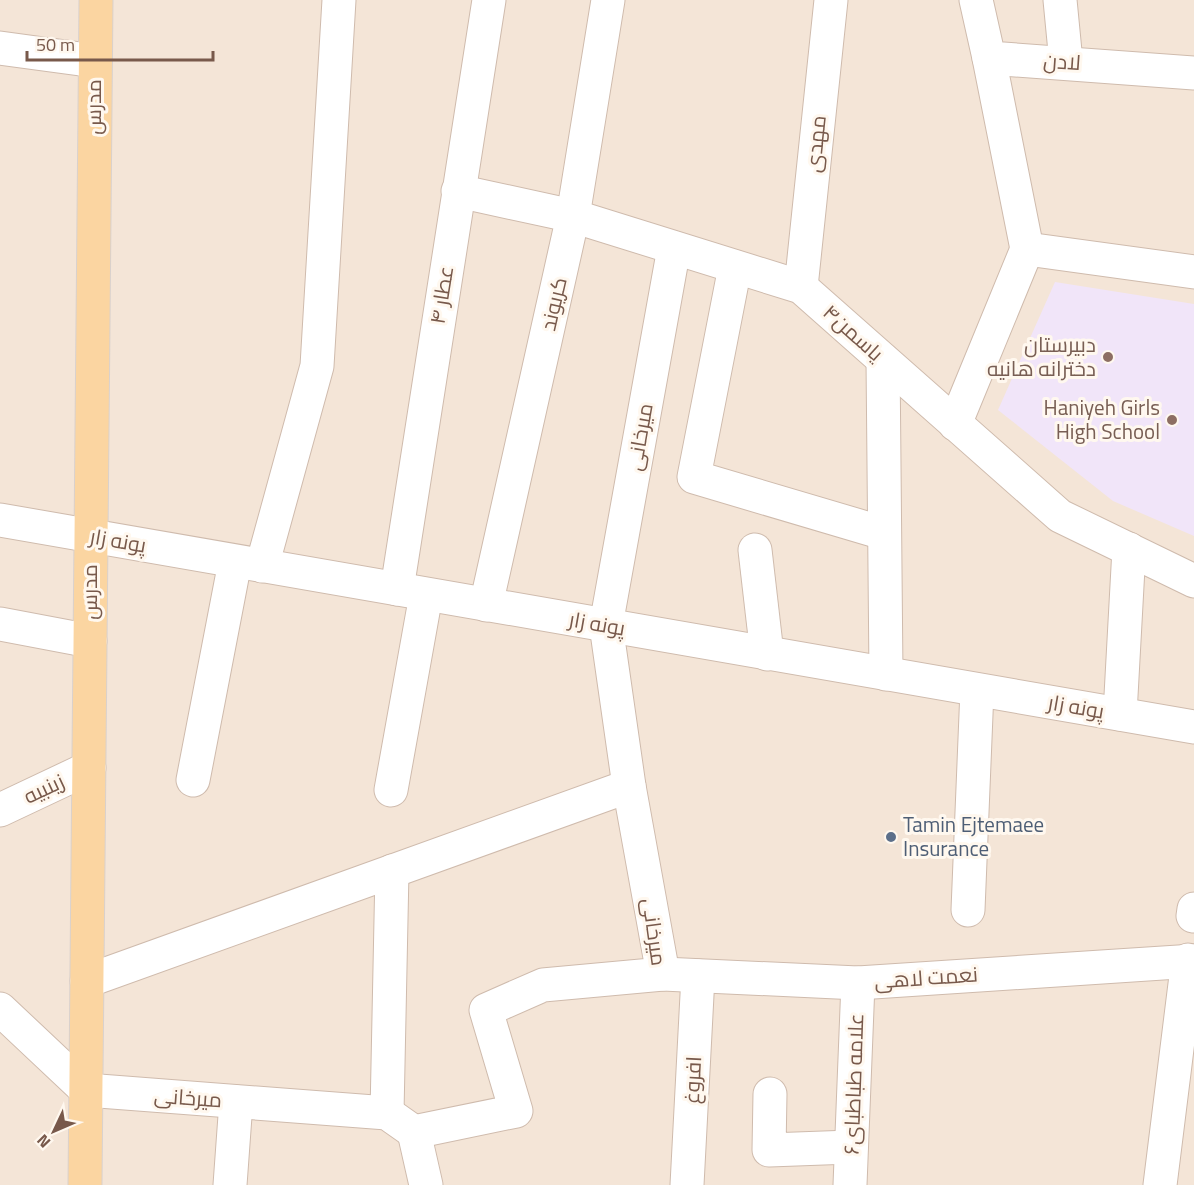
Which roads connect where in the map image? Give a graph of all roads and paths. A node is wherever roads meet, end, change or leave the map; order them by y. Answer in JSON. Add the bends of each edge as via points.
{"nodes":[{"id":1,"x":96,"y":0,"type":"edge"},
{"id":2,"x":339,"y":0,"type":"edge"},
{"id":3,"x":489,"y":0,"type":"edge"},
{"id":4,"x":608,"y":0,"type":"edge"},
{"id":5,"x":831,"y":0,"type":"edge"},
{"id":6,"x":976,"y":0,"type":"edge"},
{"id":7,"x":1060,"y":0,"type":"edge"},
{"id":8,"x":0,"y":48,"type":"edge"},
{"id":9,"x":989,"y":58,"type":"junction"},
{"id":10,"x":95,"y":61,"type":"junction"},
{"id":11,"x":1066,"y":62,"type":"junction"},
{"id":12,"x":1194,"y":73,"type":"edge"},
{"id":13,"x":458,"y":191,"type":"junction"},
{"id":14,"x":573,"y":216,"type":"junction"},
{"id":15,"x":674,"y":248,"type":"junction"},
{"id":16,"x":1027,"y":249,"type":"junction"},
{"id":17,"x":735,"y":267,"type":"junction"},
{"id":18,"x":1194,"y":272,"type":"edge"},
{"id":19,"x":801,"y":287,"type":"junction"},
{"id":20,"x":883,"y":360,"type":"junction"},
{"id":21,"x":956,"y":424,"type":"junction"},
{"id":22,"x":0,"y":520,"type":"edge"},
{"id":23,"x":883,"y":533,"type":"junction"},
{"id":24,"x":91,"y":536,"type":"junction"},
{"id":25,"x":1129,"y":549,"type":"junction"},
{"id":26,"x":755,"y":550,"type":"dead end"},
{"id":27,"x":248,"y":564,"type":"junction"},
{"id":28,"x":1194,"y":581,"type":"edge"},
{"id":29,"x":411,"y":592,"type":"junction"},
{"id":30,"x":486,"y":605,"type":"junction"},
{"id":31,"x":0,"y":624,"type":"edge"},
{"id":32,"x":606,"y":625,"type":"junction"},
{"id":33,"x":90,"y":641,"type":"junction"},
{"id":34,"x":767,"y":654,"type":"junction"},
{"id":35,"x":886,"y":674,"type":"junction"},
{"id":36,"x":978,"y":690,"type":"junction"},
{"id":37,"x":1120,"y":714,"type":"junction"},
{"id":38,"x":1194,"y":728,"type":"edge"},
{"id":39,"x":89,"y":768,"type":"junction"},
{"id":40,"x":193,"y":780,"type":"dead end"},
{"id":41,"x":629,"y":786,"type":"junction"},
{"id":42,"x":391,"y":790,"type":"dead end"},
{"id":43,"x":0,"y":810,"type":"edge"},
{"id":44,"x":392,"y":871,"type":"junction"},
{"id":45,"x":968,"y":910,"type":"dead end"},
{"id":46,"x":1191,"y":960,"type":"edge"},
{"id":47,"x":663,"y":974,"type":"junction"},
{"id":48,"x":698,"y":976,"type":"junction"},
{"id":49,"x":87,"y":981,"type":"junction"},
{"id":50,"x":858,"y":983,"type":"junction"},
{"id":51,"x":0,"y":1009,"type":"edge"},
{"id":52,"x":86,"y":1090,"type":"junction"},
{"id":53,"x":770,"y":1095,"type":"dead end"},
{"id":54,"x":1182,"y":1101,"type":"edge"},
{"id":55,"x":236,"y":1102,"type":"junction"},
{"id":56,"x":387,"y":1113,"type":"junction"},
{"id":57,"x":414,"y":1132,"type":"junction"},
{"id":58,"x":851,"y":1148,"type":"junction"},
{"id":59,"x":85,"y":1185,"type":"edge"},
{"id":60,"x":230,"y":1185,"type":"edge"},
{"id":61,"x":426,"y":1185,"type":"edge"},
{"id":62,"x":687,"y":1185,"type":"edge"},
{"id":63,"x":850,"y":1185,"type":"edge"},
{"id":64,"x":1160,"y":1185,"type":"edge"}],
"edges":[{"from":1,"to":10,"type":"main road","name":"مدرس"},
{"from":2,"to":27,"type":"street","via":[[316,366]]},
{"from":3,"to":13,"type":"street","name":"عطار ۴"},
{"from":4,"to":14,"type":"street","name":"کریوند"},
{"from":5,"to":19,"type":"street","name":"مهدی"},
{"from":6,"to":9,"type":"street"},
{"from":7,"to":11,"type":"street"},
{"from":8,"to":10,"type":"street"},
{"from":9,"to":11,"type":"street","name":"لادن"},
{"from":9,"to":16,"type":"street"},
{"from":10,"to":24,"type":"main road","name":"مدرس"},
{"from":11,"to":12,"type":"street","name":"لادن"},
{"from":13,"to":14,"type":"street","name":"یاسمن۴"},
{"from":13,"to":29,"type":"street","name":"عطار ۴"},
{"from":14,"to":15,"type":"street","name":"یاسمن۴"},
{"from":14,"to":30,"type":"street","name":"کریوند"},
{"from":15,"to":17,"type":"street","name":"یاسمن۴"},
{"from":15,"to":32,"type":"street","name":"میرخانی"},
{"from":16,"to":18,"type":"street"},
{"from":16,"to":21,"type":"street"},
{"from":17,"to":19,"type":"street","name":"یاسمن۴"},
{"from":17,"to":23,"type":"street","via":[[694,477]]},
{"from":19,"to":20,"type":"street","name":"یاسمن۴"},
{"from":20,"to":21,"type":"street","name":"یاسمن۴"},
{"from":20,"to":23,"type":"street"},
{"from":21,"to":25,"type":"street","name":"یاسمن۴","via":[[1060,516]]},
{"from":22,"to":24,"type":"street","name":"پونه زار"},
{"from":23,"to":35,"type":"street"},
{"from":24,"to":27,"type":"street","name":"پونه زار"},
{"from":24,"to":33,"type":"main road","name":"مدرس"},
{"from":25,"to":28,"type":"street","name":"یاسمن۴"},
{"from":25,"to":37,"type":"street"},
{"from":26,"to":34,"type":"street"},
{"from":27,"to":29,"type":"street","name":"پونه زار"},
{"from":27,"to":40,"type":"street"},
{"from":29,"to":30,"type":"street","name":"پونه زار"},
{"from":29,"to":42,"type":"street","name":"عطار ۴"},
{"from":30,"to":32,"type":"street","name":"پونه زار"},
{"from":31,"to":33,"type":"street"},
{"from":32,"to":34,"type":"street","name":"پونه زار"},
{"from":32,"to":41,"type":"street","name":"میرخانی"},
{"from":33,"to":39,"type":"main road","name":"مدرس"},
{"from":34,"to":35,"type":"street","name":"پونه زار"},
{"from":35,"to":36,"type":"street","name":"پونه زار"},
{"from":36,"to":37,"type":"street","name":"پونه زار"},
{"from":36,"to":45,"type":"street"},
{"from":37,"to":38,"type":"street","name":"پونه زار"},
{"from":39,"to":43,"type":"street","name":"زینبیه"},
{"from":39,"to":49,"type":"main road","name":"مدرس"},
{"from":41,"to":44,"type":"street"},
{"from":41,"to":47,"type":"street","name":"میرخانی"},
{"from":44,"to":49,"type":"street"},
{"from":44,"to":56,"type":"street"},
{"from":46,"to":50,"type":"street","name":"نعمت لاهی"},
{"from":46,"to":54,"type":"street"},
{"from":47,"to":48,"type":"street","name":"نعمت لاهی"},
{"from":47,"to":57,"type":"street","name":"میرخانی","via":[[543,985],[486,1010],[516,1111]]},
{"from":48,"to":50,"type":"street","name":"نعمت لاهی"},
{"from":48,"to":62,"type":"street","name":"افروغ"},
{"from":49,"to":52,"type":"main road","name":"مدرس"},
{"from":50,"to":58,"type":"street","name":"علامه طباطبای۶"},
{"from":51,"to":52,"type":"street"},
{"from":52,"to":55,"type":"street","name":"میرخانی"},
{"from":52,"to":59,"type":"main road","name":"مدرس"},
{"from":53,"to":58,"type":"street","via":[[769,1150]]},
{"from":54,"to":64,"type":"street"},
{"from":55,"to":56,"type":"street","name":"میرخانی"},
{"from":55,"to":60,"type":"street"},
{"from":56,"to":57,"type":"street"},
{"from":57,"to":61,"type":"street"},
{"from":58,"to":63,"type":"street","name":"علامه طباطبای۶"}]}
